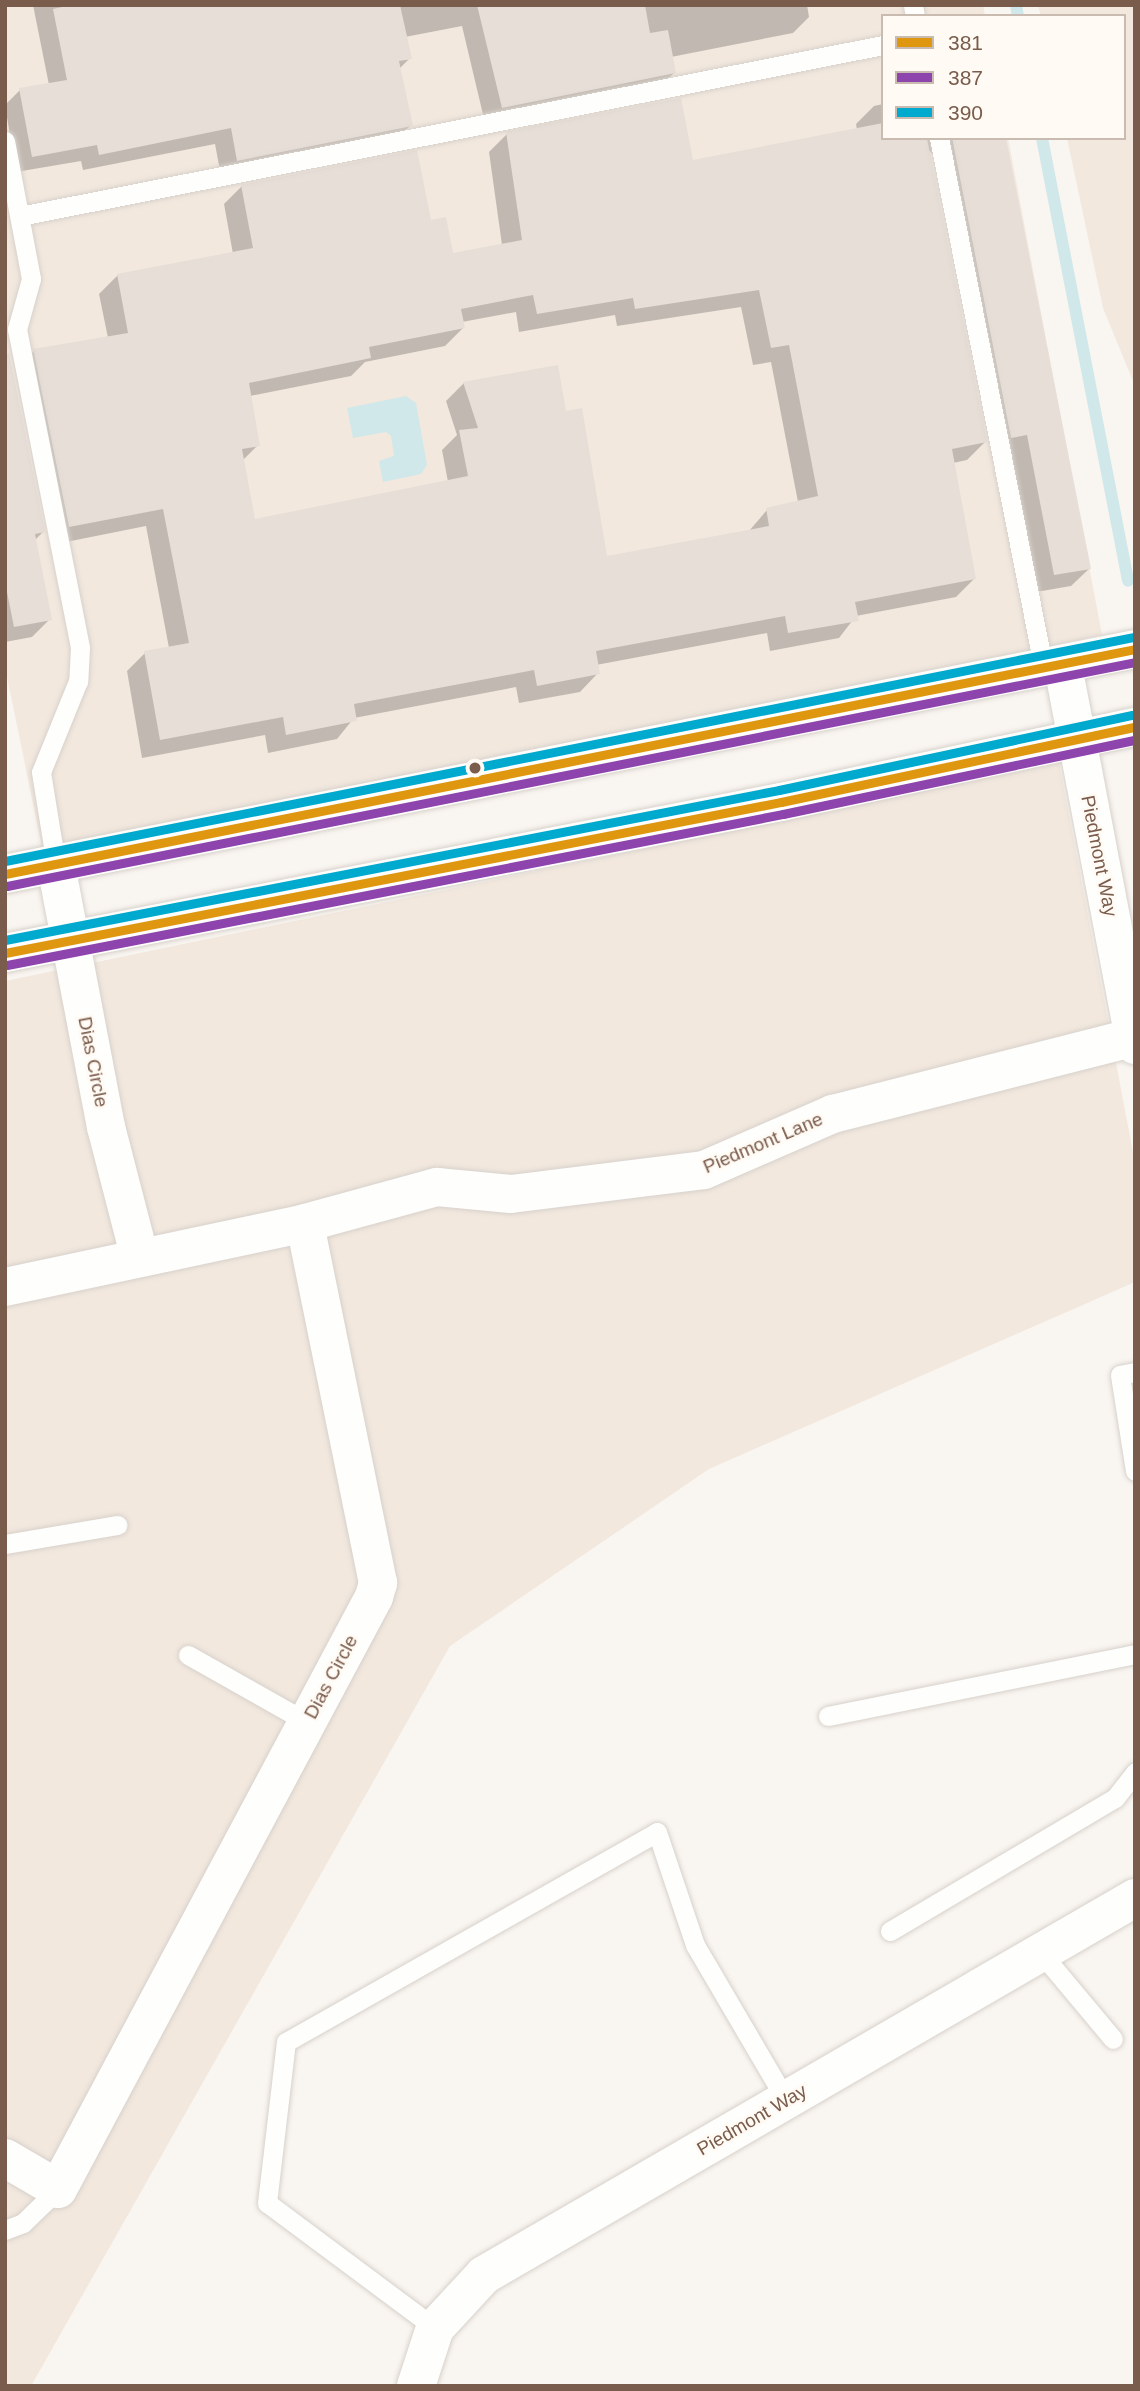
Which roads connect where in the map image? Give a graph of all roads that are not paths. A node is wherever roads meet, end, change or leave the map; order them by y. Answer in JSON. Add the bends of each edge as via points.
{"nodes":[{"id":1,"x":881,"y":45,"type":"edge"},
{"id":2,"x":939,"y":140,"type":"edge"},
{"id":3,"x":5,"y":141,"type":"edge"},
{"id":4,"x":20,"y":216,"type":"junction"},
{"id":5,"x":1135,"y":649,"type":"edge"},
{"id":6,"x":1054,"y":668,"type":"junction"},
{"id":7,"x":1135,"y":727,"type":"edge"},
{"id":8,"x":1077,"y":739,"type":"junction"},
{"id":9,"x":56,"y":865,"type":"junction"},
{"id":10,"x":5,"y":874,"type":"edge"},
{"id":11,"x":69,"y":940,"type":"junction"},
{"id":12,"x":5,"y":953,"type":"edge"},
{"id":13,"x":1134,"y":1038,"type":"edge"},
{"id":14,"x":305,"y":1223,"type":"junction"},
{"id":15,"x":140,"y":1258,"type":"junction"},
{"id":16,"x":5,"y":1287,"type":"edge"},
{"id":17,"x":1135,"y":1372,"type":"edge"},
{"id":18,"x":1135,"y":1471,"type":"edge"},
{"id":19,"x":117,"y":1525,"type":"dead end"},
{"id":20,"x":5,"y":1544,"type":"edge"},
{"id":21,"x":1135,"y":1654,"type":"edge"},
{"id":22,"x":188,"y":1655,"type":"dead end"},
{"id":23,"x":828,"y":1716,"type":"dead end"},
{"id":24,"x":307,"y":1722,"type":"junction"},
{"id":25,"x":1135,"y":1773,"type":"edge"},
{"id":26,"x":1135,"y":1898,"type":"edge"},
{"id":27,"x":890,"y":1931,"type":"dead end"},
{"id":28,"x":1041,"y":1953,"type":"junction"},
{"id":29,"x":1113,"y":2039,"type":"dead end"},
{"id":30,"x":786,"y":2100,"type":"junction"},
{"id":31,"x":5,"y":2158,"type":"edge"},
{"id":32,"x":58,"y":2189,"type":"junction"},
{"id":33,"x":5,"y":2230,"type":"edge"},
{"id":34,"x":435,"y":2328,"type":"junction"},
{"id":35,"x":416,"y":2386,"type":"edge"}],
"edges":[{"from":1,"to":4,"type":"lane"},
{"from":2,"to":6,"type":"lane","via":[[1025,575]]},
{"from":3,"to":4,"type":"lane"},
{"from":4,"to":9,"type":"lane","via":[[31,279],[17,329],[80,648],[78,681],[41,772]]},
{"from":5,"to":6,"type":"street"},
{"from":6,"to":8,"type":"street","name":"Piedmont Way"},
{"from":6,"to":9,"type":"street"},
{"from":7,"to":8,"type":"street"},
{"from":8,"to":11,"type":"street","via":[[781,802]]},
{"from":8,"to":13,"type":"street","name":"Piedmont Way"},
{"from":9,"to":10,"type":"street"},
{"from":9,"to":11,"type":"street","name":"Dias Circle"},
{"from":11,"to":12,"type":"street"},
{"from":11,"to":15,"type":"street","name":"Dias Circle","via":[[106,1126]]},
{"from":13,"to":14,"type":"street","name":"Piedmont Lane","via":[[833,1114],[704,1170],[511,1194],[437,1188]]},
{"from":14,"to":15,"type":"street"},
{"from":14,"to":24,"type":"street","name":"Dias Circle","via":[[378,1583]]},
{"from":15,"to":16,"type":"street"},
{"from":17,"to":18,"type":"lane","via":[[1120,1375]]},
{"from":19,"to":20,"type":"lane"},
{"from":21,"to":23,"type":"lane"},
{"from":22,"to":24,"type":"lane"},
{"from":24,"to":32,"type":"street","name":"Dias Circle"},
{"from":25,"to":27,"type":"lane","via":[[1115,1798]]},
{"from":26,"to":28,"type":"street","name":"Piedmont Way"},
{"from":28,"to":29,"type":"lane"},
{"from":28,"to":30,"type":"street","name":"Piedmont Way"},
{"from":30,"to":34,"type":"street","name":"Piedmont Way","via":[[484,2275]]},
{"from":30,"to":34,"type":"lane","via":[[695,1945],[657,1832],[286,2042],[267,2203]]},
{"from":31,"to":32,"type":"street"},
{"from":32,"to":33,"type":"lane","via":[[23,2223]]},
{"from":34,"to":35,"type":"street","name":"Piedmont Way"}]}
